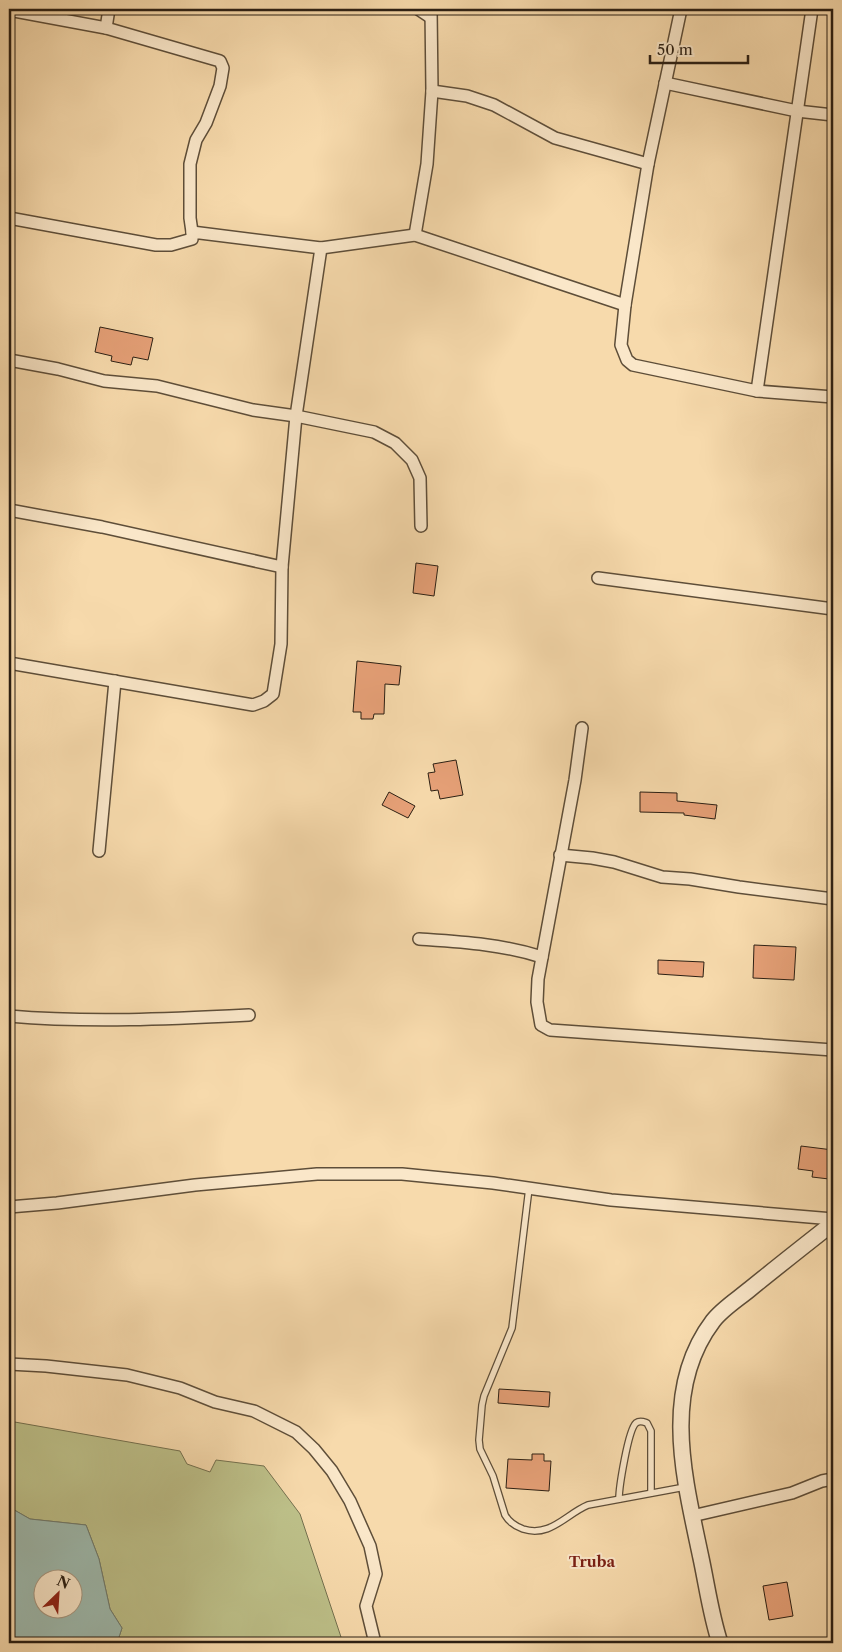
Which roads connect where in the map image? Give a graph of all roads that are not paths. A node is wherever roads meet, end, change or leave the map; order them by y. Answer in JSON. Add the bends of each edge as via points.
{"nodes":[{"id":1,"x":109,"y":9,"type":"edge"},
{"id":2,"x":418,"y":9,"type":"edge"},
{"id":3,"x":681,"y":9,"type":"edge"},
{"id":4,"x":812,"y":9,"type":"edge"},
{"id":5,"x":9,"y":10,"type":"edge"},
{"id":6,"x":431,"y":13,"type":"edge"},
{"id":7,"x":106,"y":28,"type":"junction"},
{"id":8,"x":665,"y":83,"type":"junction"},
{"id":9,"x":432,"y":91,"type":"junction"},
{"id":10,"x":797,"y":112,"type":"junction"},
{"id":11,"x":833,"y":115,"type":"edge"},
{"id":12,"x":648,"y":164,"type":"junction"},
{"id":13,"x":9,"y":218,"type":"edge"},
{"id":14,"x":192,"y":232,"type":"junction"},
{"id":15,"x":416,"y":235,"type":"junction"},
{"id":16,"x":321,"y":248,"type":"junction"},
{"id":17,"x":625,"y":305,"type":"junction"},
{"id":18,"x":9,"y":360,"type":"edge"},
{"id":19,"x":757,"y":391,"type":"junction"},
{"id":20,"x":833,"y":397,"type":"edge"},
{"id":21,"x":296,"y":416,"type":"junction"},
{"id":22,"x":9,"y":510,"type":"edge"},
{"id":23,"x":421,"y":526,"type":"dead end"},
{"id":24,"x":282,"y":567,"type":"junction"},
{"id":25,"x":598,"y":578,"type":"dead end"},
{"id":26,"x":833,"y":609,"type":"edge"},
{"id":27,"x":9,"y":663,"type":"edge"},
{"id":28,"x":115,"y":681,"type":"junction"},
{"id":29,"x":582,"y":728,"type":"dead end"},
{"id":30,"x":99,"y":851,"type":"dead end"},
{"id":31,"x":560,"y":855,"type":"junction"},
{"id":32,"x":833,"y":900,"type":"edge"},
{"id":33,"x":419,"y":939,"type":"dead end"},
{"id":34,"x":542,"y":957,"type":"junction"},
{"id":35,"x":248,"y":1014,"type":"dead end"},
{"id":36,"x":9,"y":1016,"type":"edge"},
{"id":37,"x":833,"y":1050,"type":"edge"},
{"id":38,"x":529,"y":1188,"type":"junction"},
{"id":39,"x":9,"y":1207,"type":"edge"},
{"id":40,"x":833,"y":1219,"type":"edge"},
{"id":41,"x":833,"y":1224,"type":"edge"},
{"id":42,"x":9,"y":1364,"type":"edge"},
{"id":43,"x":833,"y":1479,"type":"edge"},
{"id":44,"x":687,"y":1486,"type":"junction"},
{"id":45,"x":650,"y":1493,"type":"junction"},
{"id":46,"x":619,"y":1500,"type":"junction"},
{"id":47,"x":692,"y":1516,"type":"junction"},
{"id":48,"x":375,"y":1643,"type":"edge"},
{"id":49,"x":717,"y":1643,"type":"edge"}],
"edges":[{"from":1,"to":7,"type":"street"},
{"from":2,"to":6,"type":"street"},
{"from":3,"to":8,"type":"street"},
{"from":4,"to":10,"type":"street"},
{"from":5,"to":7,"type":"street"},
{"from":6,"to":9,"type":"street"},
{"from":7,"to":14,"type":"street","via":[[222,64],[220,86],[196,140],[190,164]]},
{"from":8,"to":10,"type":"street"},
{"from":8,"to":12,"type":"street"},
{"from":9,"to":12,"type":"street","via":[[467,96],[494,105],[555,138]]},
{"from":9,"to":15,"type":"street","via":[[427,164]]},
{"from":10,"to":11,"type":"street"},
{"from":10,"to":19,"type":"street"},
{"from":12,"to":17,"type":"street"},
{"from":13,"to":14,"type":"street","via":[[156,245],[192,239]]},
{"from":14,"to":16,"type":"street"},
{"from":15,"to":16,"type":"street"},
{"from":15,"to":17,"type":"street"},
{"from":16,"to":21,"type":"street"},
{"from":17,"to":19,"type":"street","via":[[621,345],[627,360],[633,365]]},
{"from":18,"to":21,"type":"street","via":[[104,380],[157,386],[253,410]]},
{"from":19,"to":20,"type":"street"},
{"from":21,"to":23,"type":"street","via":[[374,432],[395,443],[412,460],[420,478]]},
{"from":21,"to":24,"type":"street"},
{"from":22,"to":24,"type":"street"},
{"from":24,"to":28,"type":"street","via":[[280,644],[273,694],[264,701],[253,705]]},
{"from":25,"to":26,"type":"street"},
{"from":27,"to":28,"type":"street"},
{"from":28,"to":30,"type":"street"},
{"from":29,"to":31,"type":"street"},
{"from":31,"to":32,"type":"street","via":[[614,862],[662,877]]},
{"from":31,"to":34,"type":"street"},
{"from":33,"to":34,"type":"street","via":[[496,945]]},
{"from":34,"to":37,"type":"street","via":[[536,1002],[541,1025],[550,1030]]},
{"from":35,"to":36,"type":"street","via":[[165,1020],[52,1020]]},
{"from":38,"to":39,"type":"street","via":[[402,1174],[317,1174]]},
{"from":38,"to":40,"type":"street","via":[[611,1200]]},
{"from":38,"to":46,"type":"lane","via":[[513,1323],[482,1405],[479,1440],[482,1455],[508,1520],[528,1531],[550,1528],[588,1505]]},
{"from":41,"to":44,"type":"street","via":[[735,1301],[714,1320],[701,1339],[683,1388],[680,1423]]},
{"from":42,"to":48,"type":"street","via":[[127,1375],[254,1411],[296,1432],[332,1471],[370,1546],[376,1574],[366,1606]]},
{"from":43,"to":47,"type":"street","via":[[792,1493]]},
{"from":44,"to":45,"type":"lane"},
{"from":44,"to":47,"type":"street"},
{"from":45,"to":46,"type":"lane"},
{"from":45,"to":46,"type":"lane","via":[[651,1431],[648,1423],[640,1422],[632,1432],[619,1486]]},
{"from":47,"to":49,"type":"street"}]}
